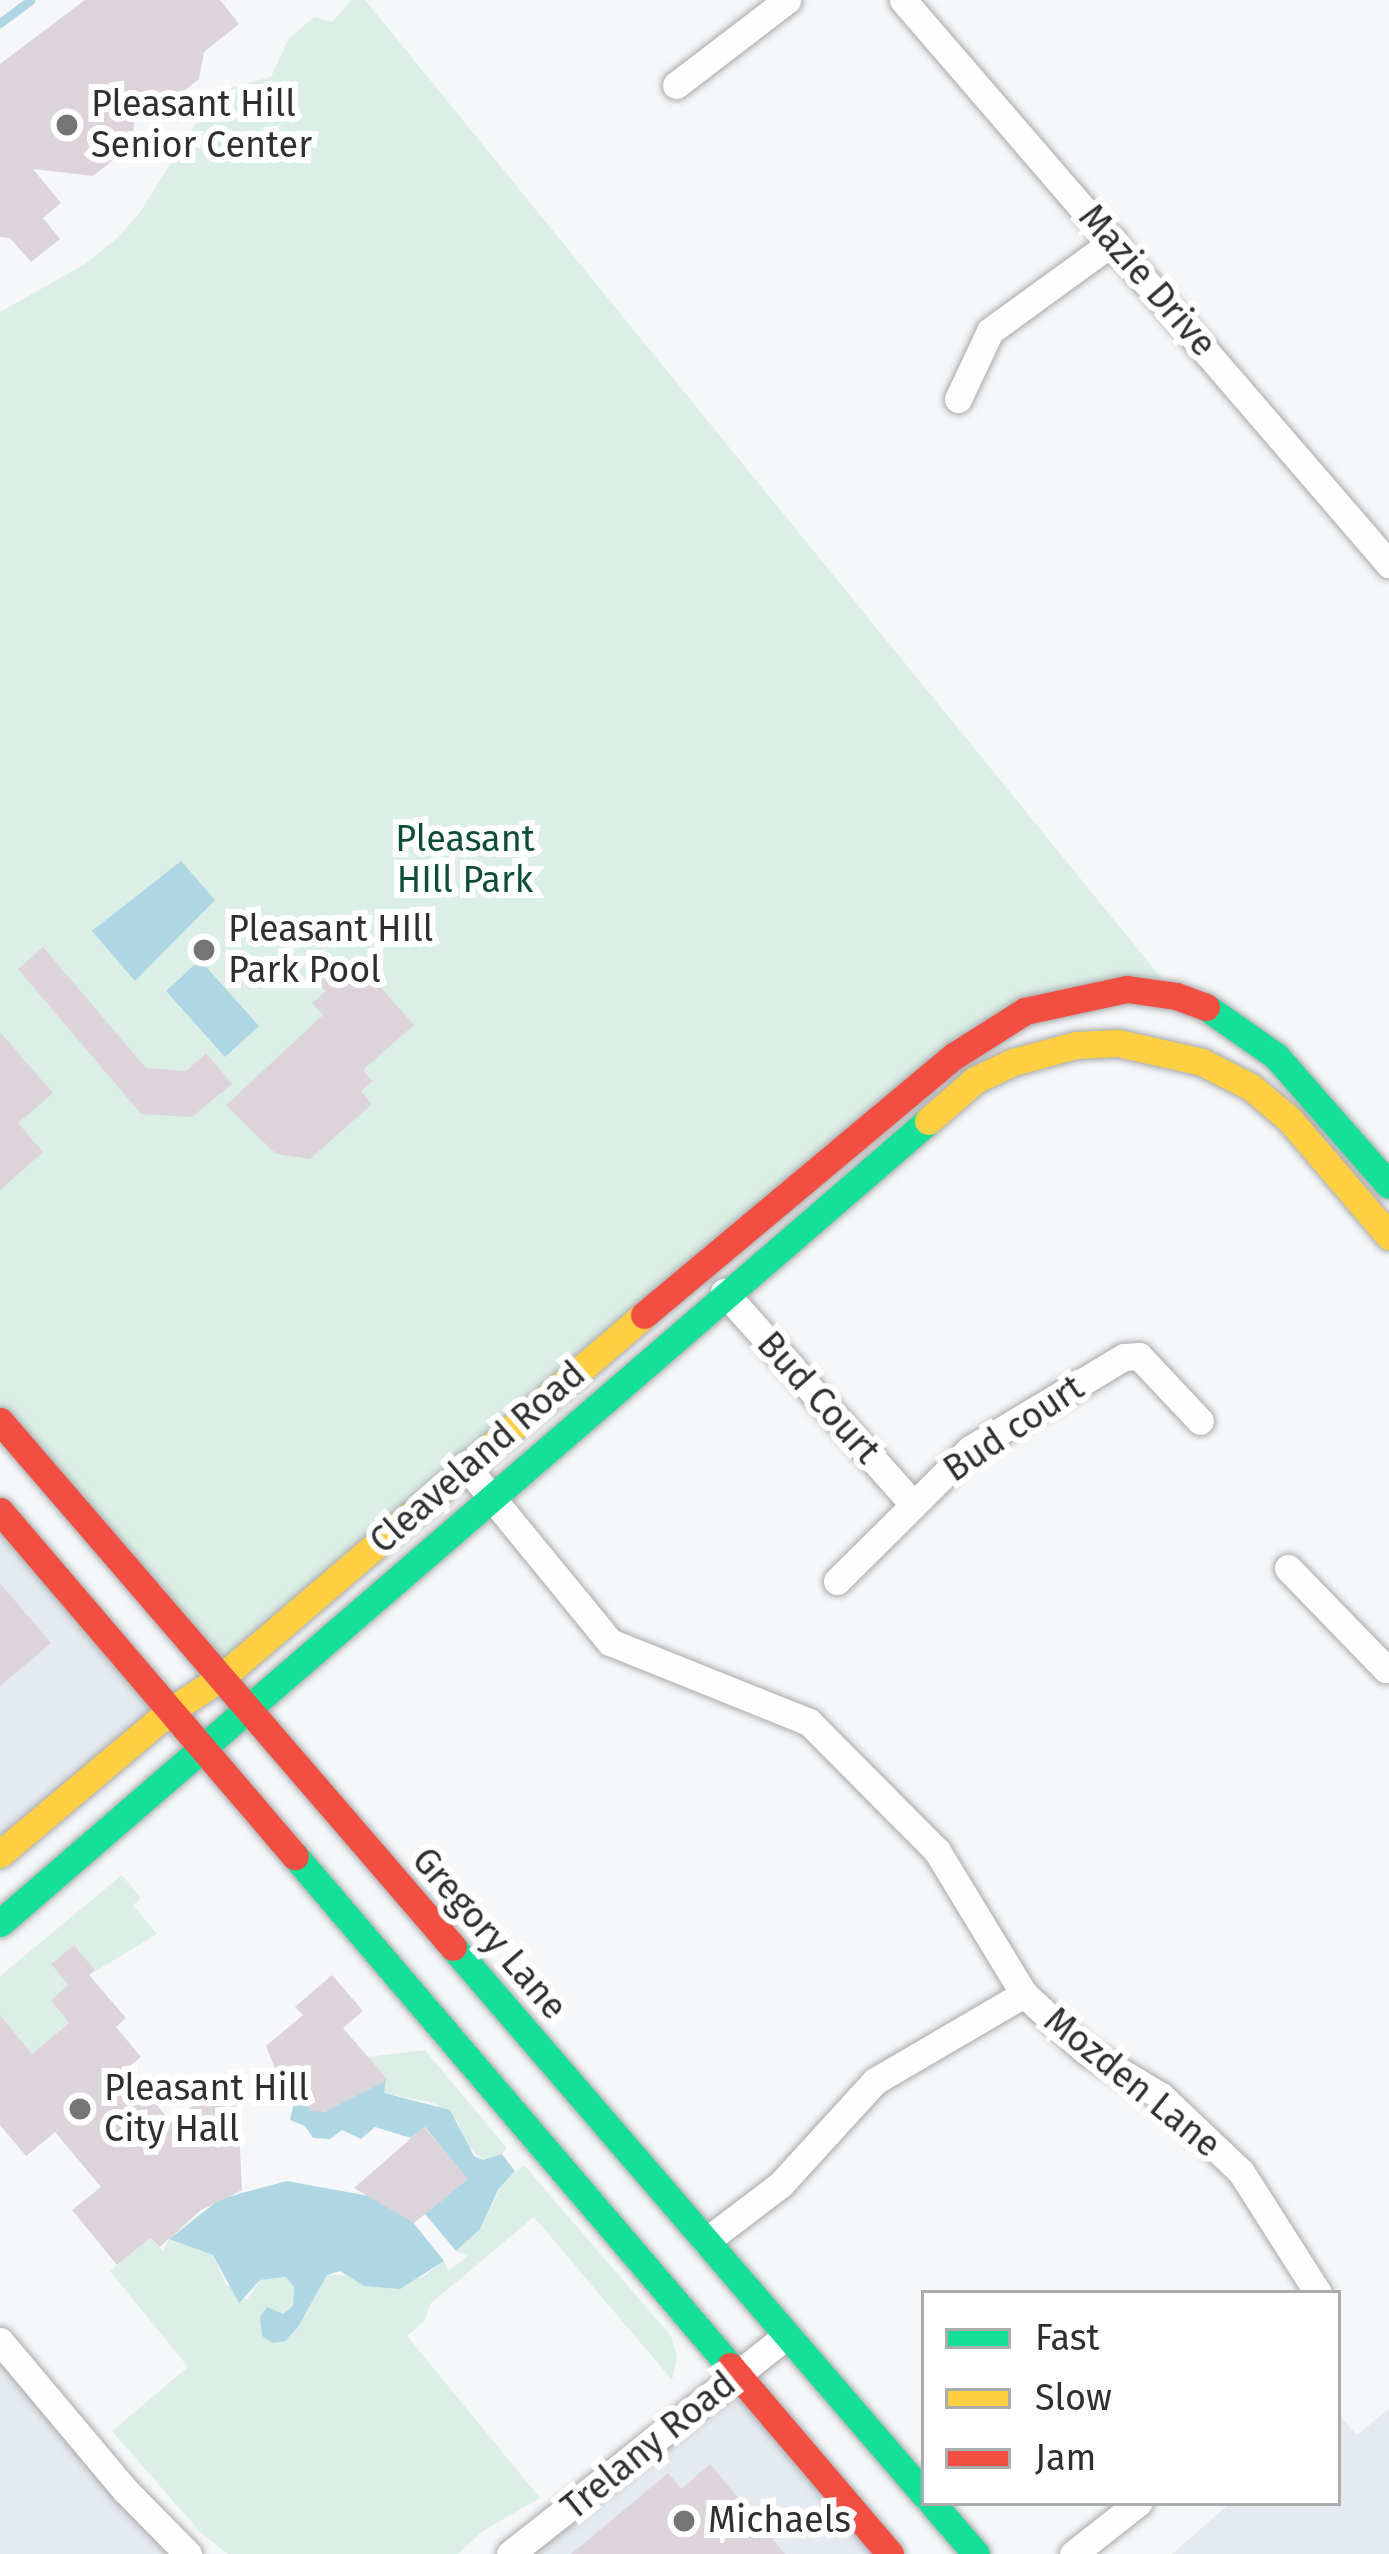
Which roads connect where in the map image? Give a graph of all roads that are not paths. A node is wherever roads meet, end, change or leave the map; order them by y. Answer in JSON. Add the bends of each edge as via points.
{"nodes":[{"id":1,"x":787,"y":0,"type":"edge"},
{"id":2,"x":903,"y":0,"type":"edge"},
{"id":3,"x":676,"y":85,"type":"dead end"},
{"id":4,"x":1114,"y":241,"type":"junction"},
{"id":5,"x":958,"y":399,"type":"dead end"},
{"id":6,"x":1389,"y":564,"type":"edge"},
{"id":7,"x":1176,"y":996,"type":"junction"},
{"id":8,"x":1164,"y":1050,"type":"junction"},
{"id":9,"x":1389,"y":1185,"type":"edge"},
{"id":10,"x":1389,"y":1236,"type":"edge"},
{"id":11,"x":724,"y":1292,"type":"junction"},
{"id":12,"x":0,"y":1420,"type":"edge"},
{"id":13,"x":1201,"y":1421,"type":"dead end"},
{"id":14,"x":465,"y":1465,"type":"junction"},
{"id":15,"x":489,"y":1495,"type":"junction"},
{"id":16,"x":912,"y":1503,"type":"junction"},
{"id":17,"x":0,"y":1511,"type":"edge"},
{"id":18,"x":1288,"y":1568,"type":"dead end"},
{"id":19,"x":837,"y":1581,"type":"dead end"},
{"id":20,"x":1389,"y":1666,"type":"edge"},
{"id":21,"x":222,"y":1677,"type":"junction"},
{"id":22,"x":247,"y":1707,"type":"junction"},
{"id":23,"x":170,"y":1711,"type":"junction"},
{"id":24,"x":201,"y":1749,"type":"junction"},
{"id":25,"x":0,"y":1853,"type":"edge"},
{"id":26,"x":0,"y":1923,"type":"edge"},
{"id":27,"x":1024,"y":1994,"type":"junction"},
{"id":28,"x":706,"y":2242,"type":"junction"},
{"id":29,"x":1316,"y":2290,"type":"edge"},
{"id":30,"x":787,"y":2335,"type":"junction"},
{"id":31,"x":0,"y":2341,"type":"edge"},
{"id":32,"x":738,"y":2374,"type":"junction"},
{"id":33,"x":921,"y":2491,"type":"edge"},
{"id":34,"x":935,"y":2506,"type":"edge"},
{"id":35,"x":1134,"y":2506,"type":"edge"},
{"id":36,"x":188,"y":2554,"type":"edge"},
{"id":37,"x":510,"y":2554,"type":"edge"},
{"id":38,"x":890,"y":2554,"type":"edge"},
{"id":39,"x":976,"y":2554,"type":"edge"},
{"id":40,"x":1072,"y":2554,"type":"edge"}],
"edges":[{"from":1,"to":3,"type":"street"},
{"from":2,"to":4,"type":"street","name":"Mazie Drive"},
{"from":4,"to":5,"type":"street","via":[[990,332]]},
{"from":4,"to":6,"type":"street","name":"Mazie Drive"},
{"from":7,"to":8,"type":"street"},
{"from":7,"to":9,"type":"street","via":[[1213,1010],[1276,1056]]},
{"from":7,"to":14,"type":"street","name":"Cleaveland Road","via":[[1127,989],[1025,1011],[954,1056]]},
{"from":8,"to":10,"type":"street","name":"Cleaveland Road","via":[[1251,1087],[1290,1120]]},
{"from":8,"to":11,"type":"street","name":"Cleaveland Road","via":[[1076,1045],[1013,1062],[944,1102]]},
{"from":11,"to":15,"type":"street","name":"Cleaveland Road"},
{"from":11,"to":16,"type":"street","name":"Bud Court"},
{"from":12,"to":21,"type":"street","name":"Gregory Lane"},
{"from":13,"to":16,"type":"street","name":"Bud court","via":[[1139,1356],[1124,1357],[970,1449]]},
{"from":14,"to":15,"type":"street","name":"Mozden Lane"},
{"from":14,"to":21,"type":"street","name":"Cleaveland Road"},
{"from":15,"to":22,"type":"street","name":"Cleaveland Road"},
{"from":15,"to":27,"type":"street","name":"Mozden Lane","via":[[610,1642],[809,1722],[937,1851]]},
{"from":16,"to":19,"type":"street","name":"Bud court"},
{"from":17,"to":23,"type":"street"},
{"from":18,"to":20,"type":"street"},
{"from":21,"to":22,"type":"street","name":"Gregory Lane"},
{"from":21,"to":23,"type":"street","name":"Cleaveland Road"},
{"from":22,"to":24,"type":"street","name":"Cleaveland Road"},
{"from":22,"to":28,"type":"street","name":"Gregory Lane"},
{"from":23,"to":24,"type":"street"},
{"from":23,"to":25,"type":"street","name":"Cleaveland Road"},
{"from":24,"to":26,"type":"street","name":"Cleaveland Road"},
{"from":24,"to":32,"type":"street"},
{"from":27,"to":28,"type":"street","name":"Mozden Lane","via":[[875,2081],[781,2185]]},
{"from":27,"to":29,"type":"street","name":"Mozden Lane","via":[[1086,2051],[1161,2096],[1241,2172]]},
{"from":28,"to":30,"type":"street","name":"Gregory Lane"},
{"from":30,"to":32,"type":"street","name":"Trelany Road"},
{"from":30,"to":33,"type":"street","name":"Gregory Lane"},
{"from":31,"to":36,"type":"street"},
{"from":32,"to":37,"type":"street","name":"Trelany Road"},
{"from":32,"to":38,"type":"street"},
{"from":34,"to":39,"type":"street"},
{"from":35,"to":40,"type":"street"}]}
